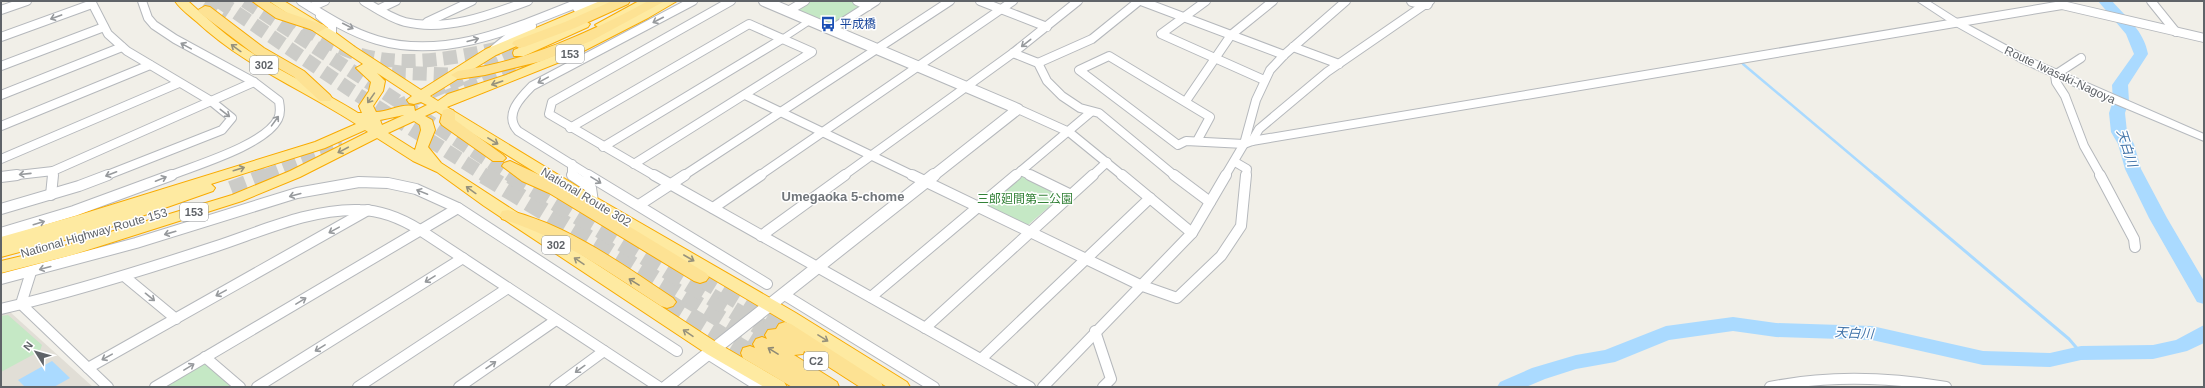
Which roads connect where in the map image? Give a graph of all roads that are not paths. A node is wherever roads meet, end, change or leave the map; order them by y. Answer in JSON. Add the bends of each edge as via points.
{"nodes":[{"id":1,"x":27,"y":1,"type":"edge"},
{"id":2,"x":142,"y":1,"type":"edge"},
{"id":3,"x":181,"y":1,"type":"edge"},
{"id":4,"x":259,"y":1,"type":"edge"},
{"id":5,"x":275,"y":1,"type":"edge"},
{"id":6,"x":302,"y":1,"type":"edge"},
{"id":7,"x":325,"y":1,"type":"edge"},
{"id":8,"x":364,"y":1,"type":"edge"},
{"id":9,"x":396,"y":1,"type":"edge"},
{"id":10,"x":472,"y":1,"type":"edge"},
{"id":11,"x":528,"y":1,"type":"edge"},
{"id":12,"x":583,"y":1,"type":"edge"},
{"id":13,"x":595,"y":1,"type":"edge"},
{"id":14,"x":610,"y":1,"type":"edge"},
{"id":15,"x":623,"y":1,"type":"edge"},
{"id":16,"x":630,"y":1,"type":"edge"},
{"id":17,"x":648,"y":1,"type":"edge"},
{"id":18,"x":658,"y":1,"type":"edge"},
{"id":19,"x":671,"y":1,"type":"edge"},
{"id":20,"x":693,"y":1,"type":"edge"},
{"id":21,"x":731,"y":1,"type":"edge"},
{"id":22,"x":764,"y":1,"type":"edge"},
{"id":23,"x":805,"y":1,"type":"edge"},
{"id":24,"x":857,"y":1,"type":"edge"},
{"id":25,"x":876,"y":1,"type":"edge"},
{"id":26,"x":950,"y":1,"type":"edge"},
{"id":27,"x":980,"y":1,"type":"edge"},
{"id":28,"x":1013,"y":1,"type":"edge"},
{"id":29,"x":1078,"y":1,"type":"edge"},
{"id":30,"x":1140,"y":1,"type":"edge"},
{"id":31,"x":1206,"y":1,"type":"edge"},
{"id":32,"x":1273,"y":1,"type":"edge"},
{"id":33,"x":1346,"y":1,"type":"edge"},
{"id":34,"x":1412,"y":1,"type":"edge"},
{"id":35,"x":1922,"y":1,"type":"edge"},
{"id":36,"x":2052,"y":1,"type":"edge"},
{"id":37,"x":2151,"y":1,"type":"edge"},
{"id":38,"x":92,"y":2,"type":"edge"},
{"id":39,"x":1428,"y":2,"type":"edge"},
{"id":40,"x":2062,"y":5,"type":"junction"},
{"id":41,"x":868,"y":6,"type":"junction"},
{"id":42,"x":312,"y":7,"type":"junction"},
{"id":43,"x":379,"y":9,"type":"junction"},
{"id":44,"x":1002,"y":9,"type":"junction"},
{"id":45,"x":1,"y":10,"type":"edge"},
{"id":46,"x":205,"y":10,"type":"dead end"},
{"id":47,"x":788,"y":11,"type":"junction"},
{"id":48,"x":322,"y":13,"type":"junction"},
{"id":49,"x":1185,"y":18,"type":"junction"},
{"id":50,"x":811,"y":20,"type":"junction"},
{"id":51,"x":422,"y":24,"type":"junction"},
{"id":52,"x":1956,"y":24,"type":"junction"},
{"id":53,"x":104,"y":27,"type":"junction"},
{"id":54,"x":1047,"y":27,"type":"junction"},
{"id":55,"x":319,"y":28,"type":"junction"},
{"id":56,"x":640,"y":29,"type":"junction"},
{"id":57,"x":832,"y":30,"type":"junction"},
{"id":58,"x":2176,"y":32,"type":"junction"},
{"id":59,"x":1231,"y":35,"type":"junction"},
{"id":60,"x":1,"y":37,"type":"edge"},
{"id":61,"x":333,"y":37,"type":"junction"},
{"id":62,"x":2204,"y":38,"type":"edge"},
{"id":63,"x":782,"y":39,"type":"junction"},
{"id":64,"x":122,"y":47,"type":"junction"},
{"id":65,"x":1293,"y":47,"type":"junction"},
{"id":66,"x":519,"y":49,"type":"joint"},
{"id":67,"x":877,"y":49,"type":"junction"},
{"id":68,"x":350,"y":50,"type":"junction"},
{"id":69,"x":491,"y":52,"type":"junction"},
{"id":70,"x":1012,"y":53,"type":"junction"},
{"id":71,"x":1284,"y":55,"type":"junction"},
{"id":72,"x":2081,"y":58,"type":"dead end"},
{"id":73,"x":1215,"y":59,"type":"junction"},
{"id":74,"x":532,"y":60,"type":"tunnel mouth"},
{"id":75,"x":556,"y":61,"type":"junction"},
{"id":76,"x":1038,"y":63,"type":"junction"},
{"id":77,"x":1339,"y":64,"type":"junction"},
{"id":78,"x":150,"y":65,"type":"junction"},
{"id":79,"x":1,"y":66,"type":"edge"},
{"id":80,"x":920,"y":67,"type":"junction"},
{"id":81,"x":454,"y":75,"type":"junction"},
{"id":82,"x":2055,"y":75,"type":"junction"},
{"id":83,"x":1264,"y":80,"type":"junction"},
{"id":84,"x":179,"y":82,"type":"junction"},
{"id":85,"x":254,"y":82,"type":"junction"},
{"id":86,"x":967,"y":87,"type":"junction"},
{"id":87,"x":745,"y":95,"type":"junction"},
{"id":88,"x":1,"y":96,"type":"edge"},
{"id":89,"x":325,"y":98,"type":"junction"},
{"id":90,"x":211,"y":101,"type":"junction"},
{"id":91,"x":1186,"y":101,"type":"junction"},
{"id":92,"x":435,"y":106,"type":"junction"},
{"id":93,"x":1018,"y":109,"type":"junction"},
{"id":94,"x":412,"y":112,"type":"junction"},
{"id":95,"x":780,"y":112,"type":"junction"},
{"id":96,"x":1091,"y":112,"type":"junction"},
{"id":97,"x":386,"y":116,"type":"junction"},
{"id":98,"x":368,"y":122,"type":"junction"},
{"id":99,"x":1,"y":126,"type":"edge"},
{"id":100,"x":570,"y":128,"type":"junction"},
{"id":101,"x":1068,"y":132,"type":"junction"},
{"id":102,"x":824,"y":133,"type":"junction"},
{"id":103,"x":2204,"y":138,"type":"edge"},
{"id":104,"x":1197,"y":141,"type":"junction"},
{"id":105,"x":1248,"y":142,"type":"junction"},
{"id":106,"x":603,"y":147,"type":"junction"},
{"id":107,"x":872,"y":156,"type":"junction"},
{"id":108,"x":1,"y":159,"type":"edge"},
{"id":109,"x":1107,"y":162,"type":"junction"},
{"id":110,"x":1235,"y":162,"type":"junction"},
{"id":111,"x":572,"y":164,"type":"junction"},
{"id":112,"x":634,"y":164,"type":"junction"},
{"id":113,"x":442,"y":169,"type":"junction"},
{"id":114,"x":53,"y":171,"type":"junction"},
{"id":115,"x":1021,"y":171,"type":"junction"},
{"id":116,"x":1,"y":177,"type":"edge"},
{"id":117,"x":926,"y":182,"type":"junction"},
{"id":118,"x":670,"y":184,"type":"junction"},
{"id":119,"x":51,"y":195,"type":"junction"},
{"id":120,"x":1071,"y":195,"type":"junction"},
{"id":121,"x":1150,"y":198,"type":"junction"},
{"id":122,"x":593,"y":202,"type":"junction"},
{"id":123,"x":1210,"y":202,"type":"junction"},
{"id":124,"x":639,"y":205,"type":"junction"},
{"id":125,"x":977,"y":207,"type":"junction"},
{"id":126,"x":458,"y":208,"type":"junction"},
{"id":127,"x":713,"y":208,"type":"junction"},
{"id":128,"x":1,"y":209,"type":"edge"},
{"id":129,"x":368,"y":210,"type":"junction"},
{"id":130,"x":508,"y":215,"type":"junction"},
{"id":131,"x":420,"y":230,"type":"junction"},
{"id":132,"x":1029,"y":232,"type":"junction"},
{"id":133,"x":1,"y":233,"type":"edge"},
{"id":134,"x":1192,"y":233,"type":"junction"},
{"id":135,"x":761,"y":236,"type":"junction"},
{"id":136,"x":1,"y":242,"type":"edge"},
{"id":137,"x":2135,"y":247,"type":"dead end"},
{"id":138,"x":1,"y":252,"type":"edge"},
{"id":139,"x":463,"y":258,"type":"junction"},
{"id":140,"x":1084,"y":258,"type":"junction"},
{"id":141,"x":1,"y":260,"type":"edge"},
{"id":142,"x":1,"y":267,"type":"edge"},
{"id":143,"x":817,"y":267,"type":"junction"},
{"id":144,"x":31,"y":272,"type":"junction"},
{"id":145,"x":124,"y":276,"type":"junction"},
{"id":146,"x":700,"y":277,"type":"tunnel mouth"},
{"id":147,"x":1,"y":279,"type":"edge"},
{"id":148,"x":767,"y":284,"type":"dead end"},
{"id":149,"x":1140,"y":285,"type":"junction"},
{"id":150,"x":508,"y":288,"type":"junction"},
{"id":151,"x":783,"y":294,"type":"junction"},
{"id":152,"x":871,"y":297,"type":"junction"},
{"id":153,"x":667,"y":302,"type":"tunnel mouth"},
{"id":154,"x":21,"y":304,"type":"junction"},
{"id":155,"x":769,"y":305,"type":"junction"},
{"id":156,"x":1,"y":309,"type":"edge"},
{"id":157,"x":176,"y":319,"type":"junction"},
{"id":158,"x":556,"y":320,"type":"junction"},
{"id":159,"x":924,"y":328,"type":"junction"},
{"id":160,"x":1095,"y":331,"type":"junction"},
{"id":161,"x":772,"y":336,"type":"junction"},
{"id":162,"x":604,"y":351,"type":"junction"},
{"id":163,"x":677,"y":351,"type":"dead end"},
{"id":164,"x":711,"y":352,"type":"junction"},
{"id":165,"x":205,"y":357,"type":"junction"},
{"id":166,"x":981,"y":359,"type":"junction"},
{"id":167,"x":88,"y":368,"type":"junction"},
{"id":168,"x":108,"y":387,"type":"edge"},
{"id":169,"x":155,"y":387,"type":"edge"},
{"id":170,"x":240,"y":387,"type":"edge"},
{"id":171,"x":257,"y":387,"type":"edge"},
{"id":172,"x":358,"y":387,"type":"edge"},
{"id":173,"x":459,"y":387,"type":"edge"},
{"id":174,"x":555,"y":387,"type":"edge"},
{"id":175,"x":658,"y":387,"type":"edge"},
{"id":176,"x":666,"y":387,"type":"edge"},
{"id":177,"x":760,"y":387,"type":"edge"},
{"id":178,"x":778,"y":387,"type":"edge"},
{"id":179,"x":807,"y":387,"type":"edge"},
{"id":180,"x":830,"y":387,"type":"edge"},
{"id":181,"x":859,"y":387,"type":"edge"},
{"id":182,"x":874,"y":387,"type":"edge"},
{"id":183,"x":901,"y":387,"type":"edge"},
{"id":184,"x":934,"y":387,"type":"edge"},
{"id":185,"x":1030,"y":387,"type":"edge"},
{"id":186,"x":1043,"y":387,"type":"edge"},
{"id":187,"x":1103,"y":387,"type":"edge"},
{"id":188,"x":1770,"y":387,"type":"edge"},
{"id":189,"x":1946,"y":387,"type":"edge"}],
"edges":[{"from":1,"to":45,"type":"street"},
{"from":85,"to":2,"type":"street","one_way":true,"via":[[154,25],[148,18]]},
{"from":89,"to":3,"type":"highway","number":"302","one_way":true,"via":[[246,55]]},
{"from":4,"to":55,"type":"highway","via":[[281,15]]},
{"from":5,"to":55,"type":"highway","name":"National Route 302"},
{"from":6,"to":42,"type":"street"},
{"from":7,"to":42,"type":"street"},
{"from":8,"to":43,"type":"street"},
{"from":9,"to":43,"type":"street"},
{"from":10,"to":51,"type":"street"},
{"from":11,"to":51,"type":"street","via":[[463,22]]},
{"from":48,"to":12,"type":"street","one_way":true,"via":[[374,39],[400,46],[422,46],[482,38]]},
{"from":13,"to":69,"type":"street","via":[[510,36]]},
{"from":14,"to":69,"type":"highway","number":"153"},
{"from":15,"to":66,"type":"highway"},
{"from":16,"to":66,"type":"highway","number":"153"},
{"from":17,"to":74,"type":"highway","number":"153"},
{"from":18,"to":81,"type":"highway","via":[[565,49],[506,67]]},
{"from":19,"to":75,"type":"highway","number":"153"},
{"from":20,"to":56,"type":"street","one_way":true},
{"from":21,"to":100,"type":"street","via":[[552,102],[549,114]]},
{"from":22,"to":47,"type":"street"},
{"from":23,"to":47,"type":"street"},
{"from":24,"to":41,"type":"street"},
{"from":25,"to":41,"type":"street"},
{"from":26,"to":67,"type":"street"},
{"from":27,"to":44,"type":"street"},
{"from":28,"to":44,"type":"street"},
{"from":29,"to":54,"type":"street"},
{"from":30,"to":49,"type":"street"},
{"from":30,"to":76,"type":"street","via":[[1092,39]]},
{"from":31,"to":49,"type":"street"},
{"from":32,"to":59,"type":"street"},
{"from":33,"to":65,"type":"street"},
{"from":34,"to":39,"type":"street"},
{"from":35,"to":52,"type":"main road","name":"Route Iwasaki-Nagoya"},
{"from":36,"to":40,"type":"street"},
{"from":37,"to":58,"type":"street"},
{"from":38,"to":53,"type":"street"},
{"from":38,"to":60,"type":"street","one_way":true},
{"from":39,"to":77,"type":"street"},
{"from":40,"to":52,"type":"street"},
{"from":40,"to":58,"type":"street"},
{"from":41,"to":57,"type":"street"},
{"from":42,"to":48,"type":"street"},
{"from":43,"to":51,"type":"street","via":[[404,22]]},
{"from":44,"to":54,"type":"street"},
{"from":44,"to":80,"type":"street"},
{"from":46,"to":89,"type":"highway","via":[[259,51],[299,74]]},
{"from":47,"to":50,"type":"street"},
{"from":48,"to":61,"type":"street","via":[[320,18],[332,26]]},
{"from":49,"to":59,"type":"street"},
{"from":49,"to":73,"type":"street","via":[[1160,34]]},
{"from":50,"to":57,"type":"street"},
{"from":50,"to":63,"type":"street"},
{"from":52,"to":82,"type":"main road","name":"Route Iwasaki-Nagoya"},
{"from":52,"to":105,"type":"street"},
{"from":53,"to":64,"type":"street"},
{"from":53,"to":79,"type":"street"},
{"from":54,"to":70,"type":"street","one_way":true},
{"from":55,"to":61,"type":"highway","name":"National Route 302"},
{"from":56,"to":75,"type":"street","via":[[625,32],[581,54]]},
{"from":56,"to":111,"type":"street","one_way":true,"via":[[532,86],[518,99],[513,112],[512,123],[515,128]]},
{"from":57,"to":67,"type":"street"},
{"from":58,"to":62,"type":"street"},
{"from":59,"to":71,"type":"street"},
{"from":59,"to":73,"type":"street"},
{"from":61,"to":68,"type":"highway","name":"National Route 302"},
{"from":61,"to":98,"type":"highway","one_way":true,"via":[[341,50],[378,81],[376,91],[366,106]]},
{"from":63,"to":87,"type":"street","via":[[812,52]]},
{"from":63,"to":100,"type":"street","via":[[749,24]]},
{"from":63,"to":106,"type":"street"},
{"from":64,"to":78,"type":"street"},
{"from":64,"to":88,"type":"street"},
{"from":65,"to":71,"type":"street"},
{"from":65,"to":77,"type":"street"},
{"from":67,"to":80,"type":"street"},
{"from":67,"to":95,"type":"street"},
{"from":68,"to":81,"type":"highway","via":[[367,54],[416,83],[430,83]]},
{"from":68,"to":92,"type":"highway","name":"National Route 302"},
{"from":69,"to":81,"type":"highway","number":"153"},
{"from":70,"to":76,"type":"street"},
{"from":70,"to":86,"type":"street"},
{"from":71,"to":83,"type":"street"},
{"from":72,"to":82,"type":"street"},
{"from":73,"to":83,"type":"street"},
{"from":73,"to":91,"type":"street"},
{"from":75,"to":92,"type":"highway","number":"153","one_way":true},
{"from":76,"to":96,"type":"street","via":[[1045,80],[1075,105]]},
{"from":77,"to":105,"type":"street","via":[[1282,108]]},
{"from":78,"to":84,"type":"street"},
{"from":78,"to":99,"type":"street"},
{"from":80,"to":86,"type":"street"},
{"from":80,"to":102,"type":"street"},
{"from":81,"to":92,"type":"highway","number":"153"},
{"from":82,"to":103,"type":"main road","name":"Route Iwasaki-Nagoya"},
{"from":82,"to":137,"type":"street","via":[[2084,146],[2119,208]]},
{"from":83,"to":105,"type":"street"},
{"from":84,"to":90,"type":"street"},
{"from":84,"to":108,"type":"street"},
{"from":85,"to":90,"type":"street"},
{"from":133,"to":85,"type":"street","one_way":true,"via":[[84,209],[255,140],[275,124],[281,112],[279,101]]},
{"from":86,"to":93,"type":"street"},
{"from":86,"to":107,"type":"street"},
{"from":87,"to":95,"type":"street"},
{"from":87,"to":112,"type":"street"},
{"from":89,"to":98,"type":"highway","number":"302"},
{"from":90,"to":114,"type":"street"},
{"from":90,"to":119,"type":"street","one_way":true,"via":[[232,118],[222,130]]},
{"from":91,"to":104,"type":"street","via":[[1210,117]]},
{"from":91,"to":104,"type":"street","via":[[1110,56],[1079,70],[1178,145],[1186,141]]},
{"from":92,"to":94,"type":"highway","number":"153"},
{"from":92,"to":97,"type":"highway","number":"153"},
{"from":92,"to":122,"type":"highway","name":"National Route 302","one_way":true},
{"from":92,"to":146,"type":"highway","via":[[447,122],[506,163],[528,177],[555,189]]},
{"from":93,"to":101,"type":"street"},
{"from":93,"to":117,"type":"street"},
{"from":94,"to":97,"type":"highway","number":"153"},
{"from":94,"to":98,"type":"highway","number":"153"},
{"from":94,"to":113,"type":"highway","number":"302","via":[[427,123],[428,130],[421,148]]},
{"from":95,"to":102,"type":"street"},
{"from":95,"to":118,"type":"street"},
{"from":96,"to":101,"type":"street"},
{"from":96,"to":123,"type":"street","via":[[1100,113],[1160,165]]},
{"from":97,"to":98,"type":"highway","number":"153"},
{"from":98,"to":113,"type":"highway","number":"302","via":[[418,158]]},
{"from":136,"to":98,"type":"highway","number":"153","one_way":true,"via":[[320,145]]},
{"from":98,"to":142,"type":"highway","number":"153","one_way":true,"via":[[313,166],[237,198],[74,249]]},
{"from":100,"to":106,"type":"street"},
{"from":101,"to":109,"type":"street"},
{"from":101,"to":115,"type":"street"},
{"from":102,"to":107,"type":"street"},
{"from":102,"to":127,"type":"street"},
{"from":104,"to":105,"type":"street"},
{"from":105,"to":110,"type":"street"},
{"from":106,"to":112,"type":"street"},
{"from":107,"to":117,"type":"street"},
{"from":107,"to":135,"type":"street"},
{"from":109,"to":120,"type":"street"},
{"from":109,"to":121,"type":"street"},
{"from":110,"to":123,"type":"street"},
{"from":110,"to":149,"type":"street","via":[[1247,169],[1241,226],[1221,256],[1177,298]]},
{"from":111,"to":122,"type":"street","via":[[572,176],[591,188]]},
{"from":111,"to":124,"type":"street","one_way":true},
{"from":112,"to":118,"type":"street"},
{"from":130,"to":113,"type":"highway","number":"302","one_way":true},
{"from":114,"to":116,"type":"street","one_way":true},
{"from":114,"to":119,"type":"street"},
{"from":115,"to":120,"type":"street"},
{"from":115,"to":125,"type":"street"},
{"from":117,"to":125,"type":"street"},
{"from":117,"to":143,"type":"street"},
{"from":118,"to":124,"type":"street"},
{"from":118,"to":127,"type":"street"},
{"from":119,"to":128,"type":"street"},
{"from":120,"to":132,"type":"street"},
{"from":121,"to":134,"type":"street"},
{"from":121,"to":140,"type":"street"},
{"from":122,"to":155,"type":"highway","name":"National Route 302","one_way":true},
{"from":123,"to":134,"type":"street"},
{"from":124,"to":148,"type":"street"},
{"from":125,"to":132,"type":"street"},
{"from":125,"to":152,"type":"street"},
{"from":126,"to":131,"type":"street"},
{"from":126,"to":144,"type":"street","one_way":true,"via":[[416,189],[399,185],[365,182],[326,186]]},
{"from":126,"to":163,"type":"street"},
{"from":127,"to":135,"type":"street"},
{"from":129,"to":131,"type":"street","via":[[404,220]]},
{"from":129,"to":145,"type":"street","via":[[352,210],[298,219]]},
{"from":129,"to":157,"type":"street","one_way":true},
{"from":153,"to":130,"type":"highway","one_way":true,"via":[[567,239],[531,221]]},
{"from":164,"to":130,"type":"highway","number":"302","one_way":true},
{"from":131,"to":139,"type":"street"},
{"from":165,"to":131,"type":"street","one_way":true},
{"from":132,"to":140,"type":"street"},
{"from":132,"to":159,"type":"street"},
{"from":134,"to":149,"type":"street"},
{"from":135,"to":143,"type":"street"},
{"from":138,"to":141,"type":"highway","name":"National Highway Route 153","number":"153","via":[[229,186],[149,219]]},
{"from":139,"to":150,"type":"street"},
{"from":139,"to":171,"type":"street","one_way":true},
{"from":140,"to":149,"type":"street"},
{"from":140,"to":166,"type":"street"},
{"from":143,"to":151,"type":"street"},
{"from":143,"to":152,"type":"street"},
{"from":144,"to":147,"type":"street"},
{"from":144,"to":154,"type":"street"},
{"from":145,"to":154,"type":"street"},
{"from":145,"to":157,"type":"street","one_way":true},
{"from":149,"to":160,"type":"street"},
{"from":150,"to":158,"type":"street"},
{"from":150,"to":172,"type":"street"},
{"from":151,"to":155,"type":"street"},
{"from":151,"to":184,"type":"street"},
{"from":152,"to":159,"type":"street"},
{"from":154,"to":156,"type":"street"},
{"from":154,"to":167,"type":"street"},
{"from":155,"to":161,"type":"highway","name":"National Route 302"},
{"from":155,"to":164,"type":"street"},
{"from":157,"to":167,"type":"street","one_way":true},
{"from":158,"to":162,"type":"street"},
{"from":173,"to":158,"type":"street","one_way":true},
{"from":159,"to":166,"type":"street"},
{"from":160,"to":186,"type":"street"},
{"from":160,"to":187,"type":"street","via":[[1111,379]]},
{"from":161,"to":179,"type":"highway"},
{"from":180,"to":161,"type":"highway","number":"C2","one_way":true},
{"from":161,"to":181,"type":"highway","number":"C2"},
{"from":161,"to":182,"type":"highway"},
{"from":161,"to":183,"type":"highway","name":"National Route 302","one_way":true},
{"from":162,"to":174,"type":"street","one_way":true},
{"from":162,"to":175,"type":"street"},
{"from":164,"to":176,"type":"street"},
{"from":164,"to":177,"type":"street"},
{"from":164,"to":178,"type":"highway","number":"302","via":[[733,361]]},
{"from":169,"to":165,"type":"street","one_way":true},
{"from":165,"to":170,"type":"street"},
{"from":166,"to":185,"type":"street"},
{"from":167,"to":168,"type":"street"},
{"from":188,"to":189,"type":"street","via":[[1820,379],[1860,377],[1906,380]]}]}
